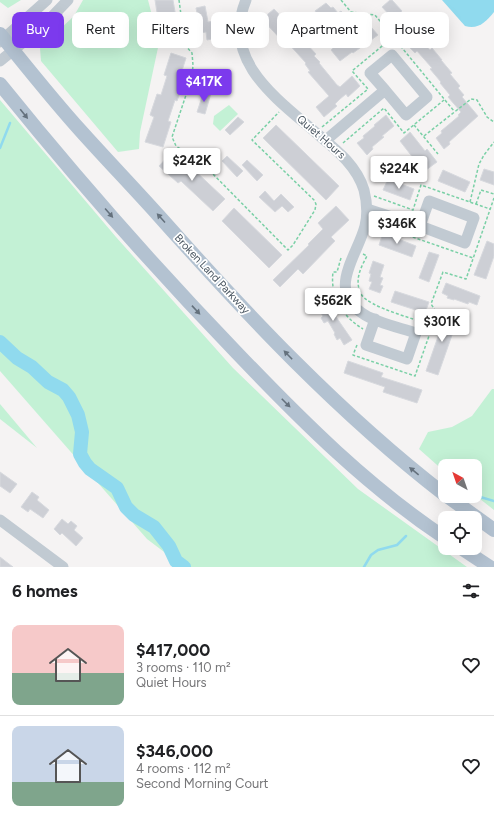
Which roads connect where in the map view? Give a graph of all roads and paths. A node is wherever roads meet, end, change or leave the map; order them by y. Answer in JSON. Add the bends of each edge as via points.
{"nodes":[{"id":1,"x":46,"y":0,"type":"edge"},
{"id":2,"x":68,"y":0,"type":"edge"},
{"id":3,"x":179,"y":0,"type":"edge"},
{"id":4,"x":246,"y":0,"type":"edge"},
{"id":5,"x":1,"y":38,"type":"edge"},
{"id":6,"x":380,"y":48,"type":"edge"},
{"id":7,"x":14,"y":51,"type":"junction"},
{"id":8,"x":0,"y":62,"type":"edge"},
{"id":9,"x":0,"y":84,"type":"edge"},
{"id":10,"x":385,"y":90,"type":"junction"},
{"id":11,"x":444,"y":100,"type":"dead end"},
{"id":12,"x":280,"y":111,"type":"dead end"},
{"id":13,"x":494,"y":122,"type":"edge"},
{"id":14,"x":414,"y":125,"type":"junction"},
{"id":15,"x":322,"y":127,"type":"dead end"},
{"id":16,"x":424,"y":136,"type":"junction"},
{"id":17,"x":326,"y":140,"type":"junction"},
{"id":18,"x":494,"y":142,"type":"edge"},
{"id":19,"x":342,"y":144,"type":"dead end"},
{"id":20,"x":438,"y":154,"type":"dead end"},
{"id":21,"x":494,"y":194,"type":"edge"},
{"id":22,"x":494,"y":198,"type":"edge"},
{"id":23,"x":470,"y":202,"type":"junction"},
{"id":24,"x":476,"y":204,"type":"junction"},
{"id":25,"x":490,"y":209,"type":"junction"},
{"id":26,"x":370,"y":210,"type":"junction"},
{"id":27,"x":420,"y":226,"type":"junction"},
{"id":28,"x":364,"y":250,"type":"dead end"},
{"id":29,"x":342,"y":256,"type":"dead end"},
{"id":30,"x":473,"y":258,"type":"junction"},
{"id":31,"x":371,"y":317,"type":"junction"},
{"id":32,"x":433,"y":325,"type":"junction"},
{"id":33,"x":358,"y":342,"type":"dead end"},
{"id":34,"x":438,"y":489,"type":"edge"},
{"id":35,"x":457,"y":503,"type":"edge"},
{"id":36,"x":0,"y":520,"type":"edge"},
{"id":37,"x":494,"y":530,"type":"edge"},
{"id":38,"x":438,"y":533,"type":"edge"},
{"id":39,"x":472,"y":555,"type":"edge"},
{"id":40,"x":62,"y":567,"type":"edge"},
{"id":41,"x":490,"y":567,"type":"edge"}],
"edges":[{"from":1,"to":5,"type":"street"},
{"from":2,"to":7,"type":"street"},
{"from":3,"to":12,"type":"path","via":[[186,45],[192,53],[194,65],[172,137],[176,146],[205,166],[288,250],[315,210],[316,204],[252,140]]},
{"from":4,"to":17,"type":"street","name":"Quiet Hours","via":[[240,29],[240,42],[245,58],[276,97]]},
{"from":5,"to":7,"type":"main road","name":"Broken Land Parkway"},
{"from":6,"to":15,"type":"path","via":[[352,71],[368,89]]},
{"from":7,"to":8,"type":"street"},
{"from":34,"to":7,"type":"main road","name":"Broken Land Parkway","one_way":true,"via":[[353,419],[286,353],[226,291],[80,130]]},
{"from":9,"to":38,"type":"main road","one_way":true,"via":[[115,220],[248,365],[326,443],[365,477]]},
{"from":10,"to":10,"type":"street","via":[[406,115],[427,97],[392,55],[370,73]]},
{"from":10,"to":17,"type":"street"},
{"from":11,"to":14,"type":"path"},
{"from":13,"to":16,"type":"path","via":[[487,117],[477,100],[470,98]]},
{"from":14,"to":16,"type":"path"},
{"from":14,"to":19,"type":"path","via":[[404,133],[384,108]]},
{"from":16,"to":20,"type":"path"},
{"from":17,"to":26,"type":"street","name":"Quiet Hours","via":[[350,162],[364,188]]},
{"from":18,"to":23,"type":"path","via":[[479,164]]},
{"from":21,"to":24,"type":"path","via":[[481,190]]},
{"from":22,"to":25,"type":"path"},
{"from":23,"to":24,"type":"path"},
{"from":23,"to":26,"type":"path","via":[[421,185],[413,210],[375,197]]},
{"from":24,"to":25,"type":"path"},
{"from":25,"to":30,"type":"path"},
{"from":26,"to":27,"type":"street"},
{"from":26,"to":30,"type":"path","via":[[373,224]]},
{"from":26,"to":31,"type":"street","name":"Quiet Hours","via":[[345,281],[349,299],[359,311]]},
{"from":27,"to":27,"type":"street","via":[[465,243],[474,218],[429,201]]},
{"from":28,"to":32,"type":"path","via":[[362,253],[367,256],[358,278],[359,290],[363,297],[377,306]]},
{"from":29,"to":31,"type":"path","via":[[337,272],[333,272],[334,296],[347,317],[363,329]]},
{"from":30,"to":32,"type":"path","via":[[466,279],[442,272],[431,304],[437,313]]},
{"from":31,"to":31,"type":"street","name":"Quiet Hours","via":[[416,333],[407,359],[366,345]]},
{"from":32,"to":33,"type":"path","via":[[415,376],[353,355]]},
{"from":35,"to":37,"type":"main road","name":"Broken Land Parkway"},
{"from":36,"to":40,"type":"street"},
{"from":39,"to":41,"type":"main road"}]}
